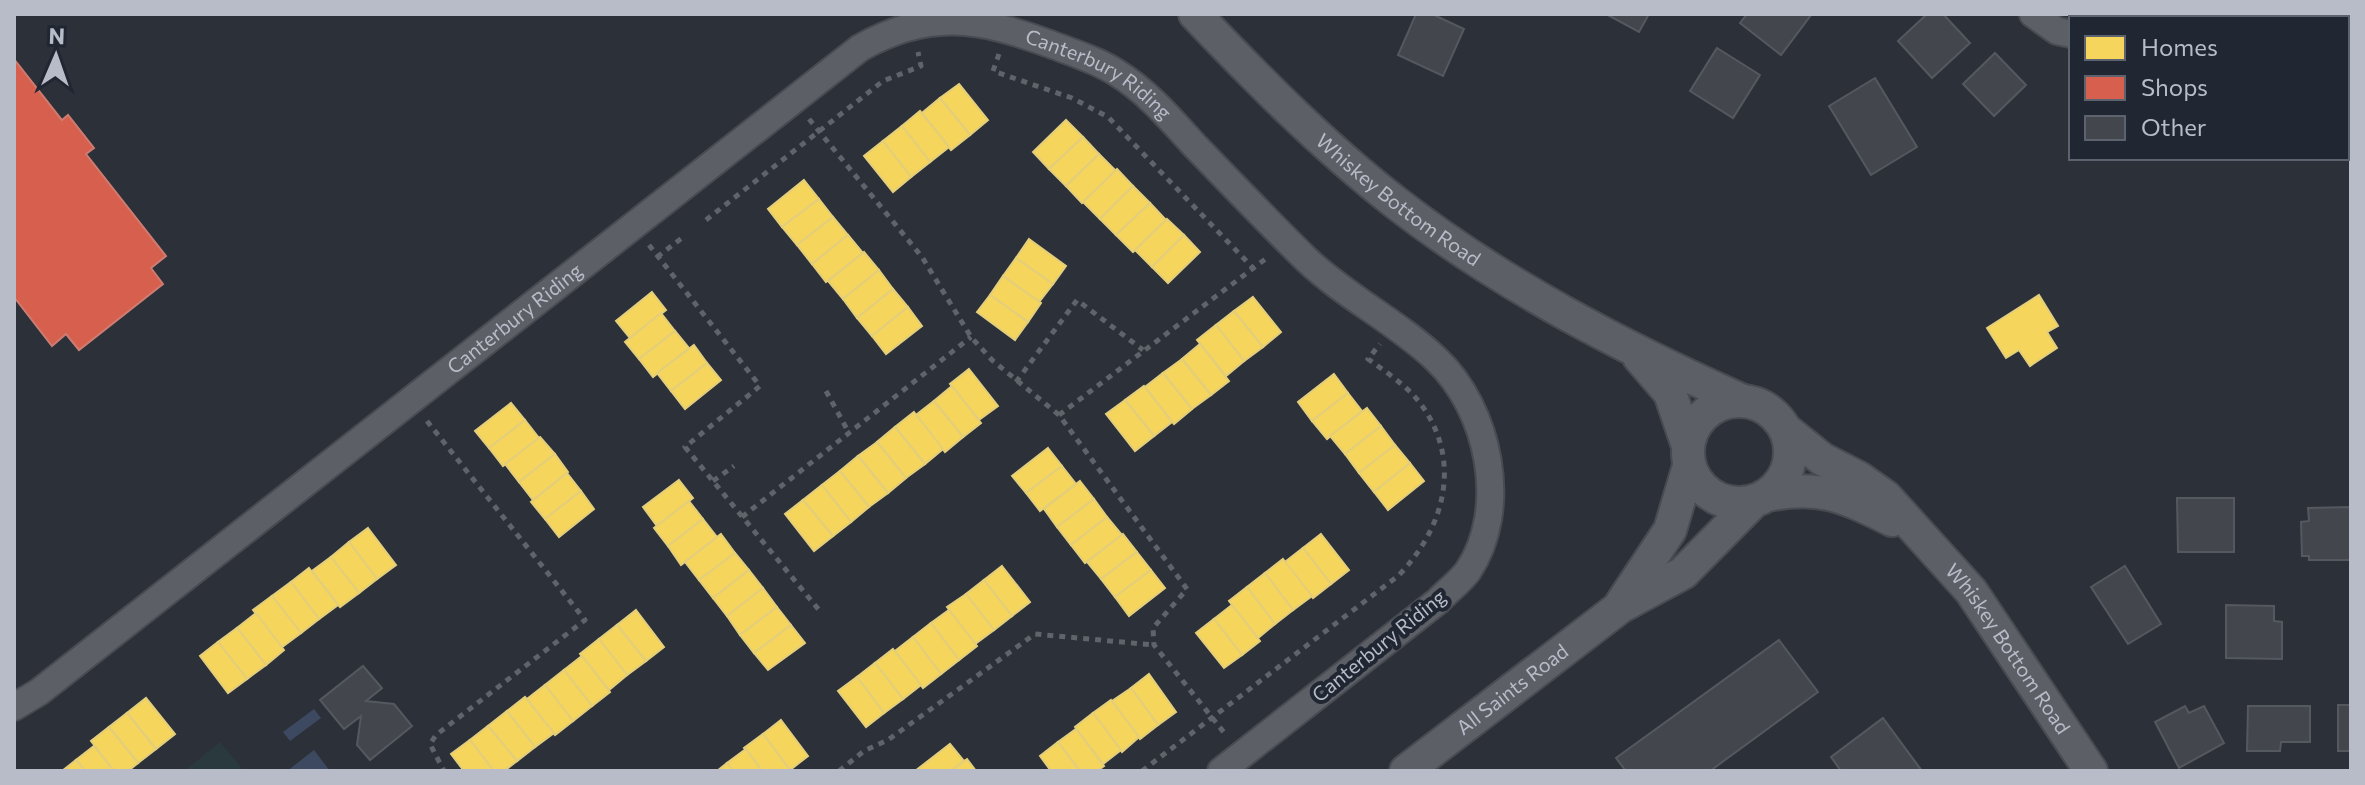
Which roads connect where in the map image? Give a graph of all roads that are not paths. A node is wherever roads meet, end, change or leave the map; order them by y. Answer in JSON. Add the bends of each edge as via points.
{"nodes":[{"id":1,"x":1195,"y":14,"type":"edge"},
{"id":2,"x":2033,"y":14,"type":"edge"},
{"id":3,"x":2069,"y":34,"type":"edge"},
{"id":4,"x":1631,"y":348,"type":"junction"},
{"id":5,"x":1743,"y":401,"type":"junction"},
{"id":6,"x":1786,"y":430,"type":"junction"},
{"id":7,"x":1688,"y":456,"type":"junction"},
{"id":8,"x":1761,"y":498,"type":"junction"},
{"id":9,"x":1916,"y":533,"type":"junction"},
{"id":10,"x":1620,"y":607,"type":"junction"},
{"id":11,"x":14,"y":707,"type":"edge"},
{"id":12,"x":1231,"y":763,"type":"edge"},
{"id":13,"x":1406,"y":771,"type":"edge"},
{"id":14,"x":2091,"y":771,"type":"edge"}],
"edges":[{"from":1,"to":4,"type":"street","name":"Whiskey Bottom Road","via":[[1259,81],[1394,202],[1508,280]]},
{"from":2,"to":3,"type":"street"},
{"from":4,"to":5,"type":"street","name":"Whiskey Bottom Road"},
{"from":4,"to":7,"type":"street","name":"Whiskey Bottom Road","via":[[1670,393]]},
{"from":5,"to":6,"type":"street","via":[[1763,407]]},
{"from":5,"to":7,"type":"street","via":[[1706,413],[1694,427]]},
{"from":6,"to":8,"type":"street","via":[[1789,466],[1780,484]]},
{"from":6,"to":9,"type":"street","name":"Whiskey Bottom Road","via":[[1822,459],[1886,497]]},
{"from":7,"to":8,"type":"street","via":[[1701,488],[1715,498],[1734,504]]},
{"from":7,"to":10,"type":"street","name":"All Saints Road","via":[[1670,530]]},
{"from":8,"to":9,"type":"street","name":"Whiskey Bottom Road","via":[[1810,489],[1829,492]]},
{"from":8,"to":10,"type":"street","name":"All Saints Road","via":[[1683,573]]},
{"from":9,"to":14,"type":"street","name":"Whiskey Bottom Road","via":[[1971,591]]},
{"from":10,"to":13,"type":"street","name":"All Saints Road"},
{"from":11,"to":12,"type":"street","name":"Canterbury Riding","via":[[860,48],[889,32],[958,20],[997,25],[1117,73],[1148,97],[1313,266],[1412,338],[1458,383],[1474,415],[1485,449],[1489,512],[1467,572],[1438,601]]}]}
